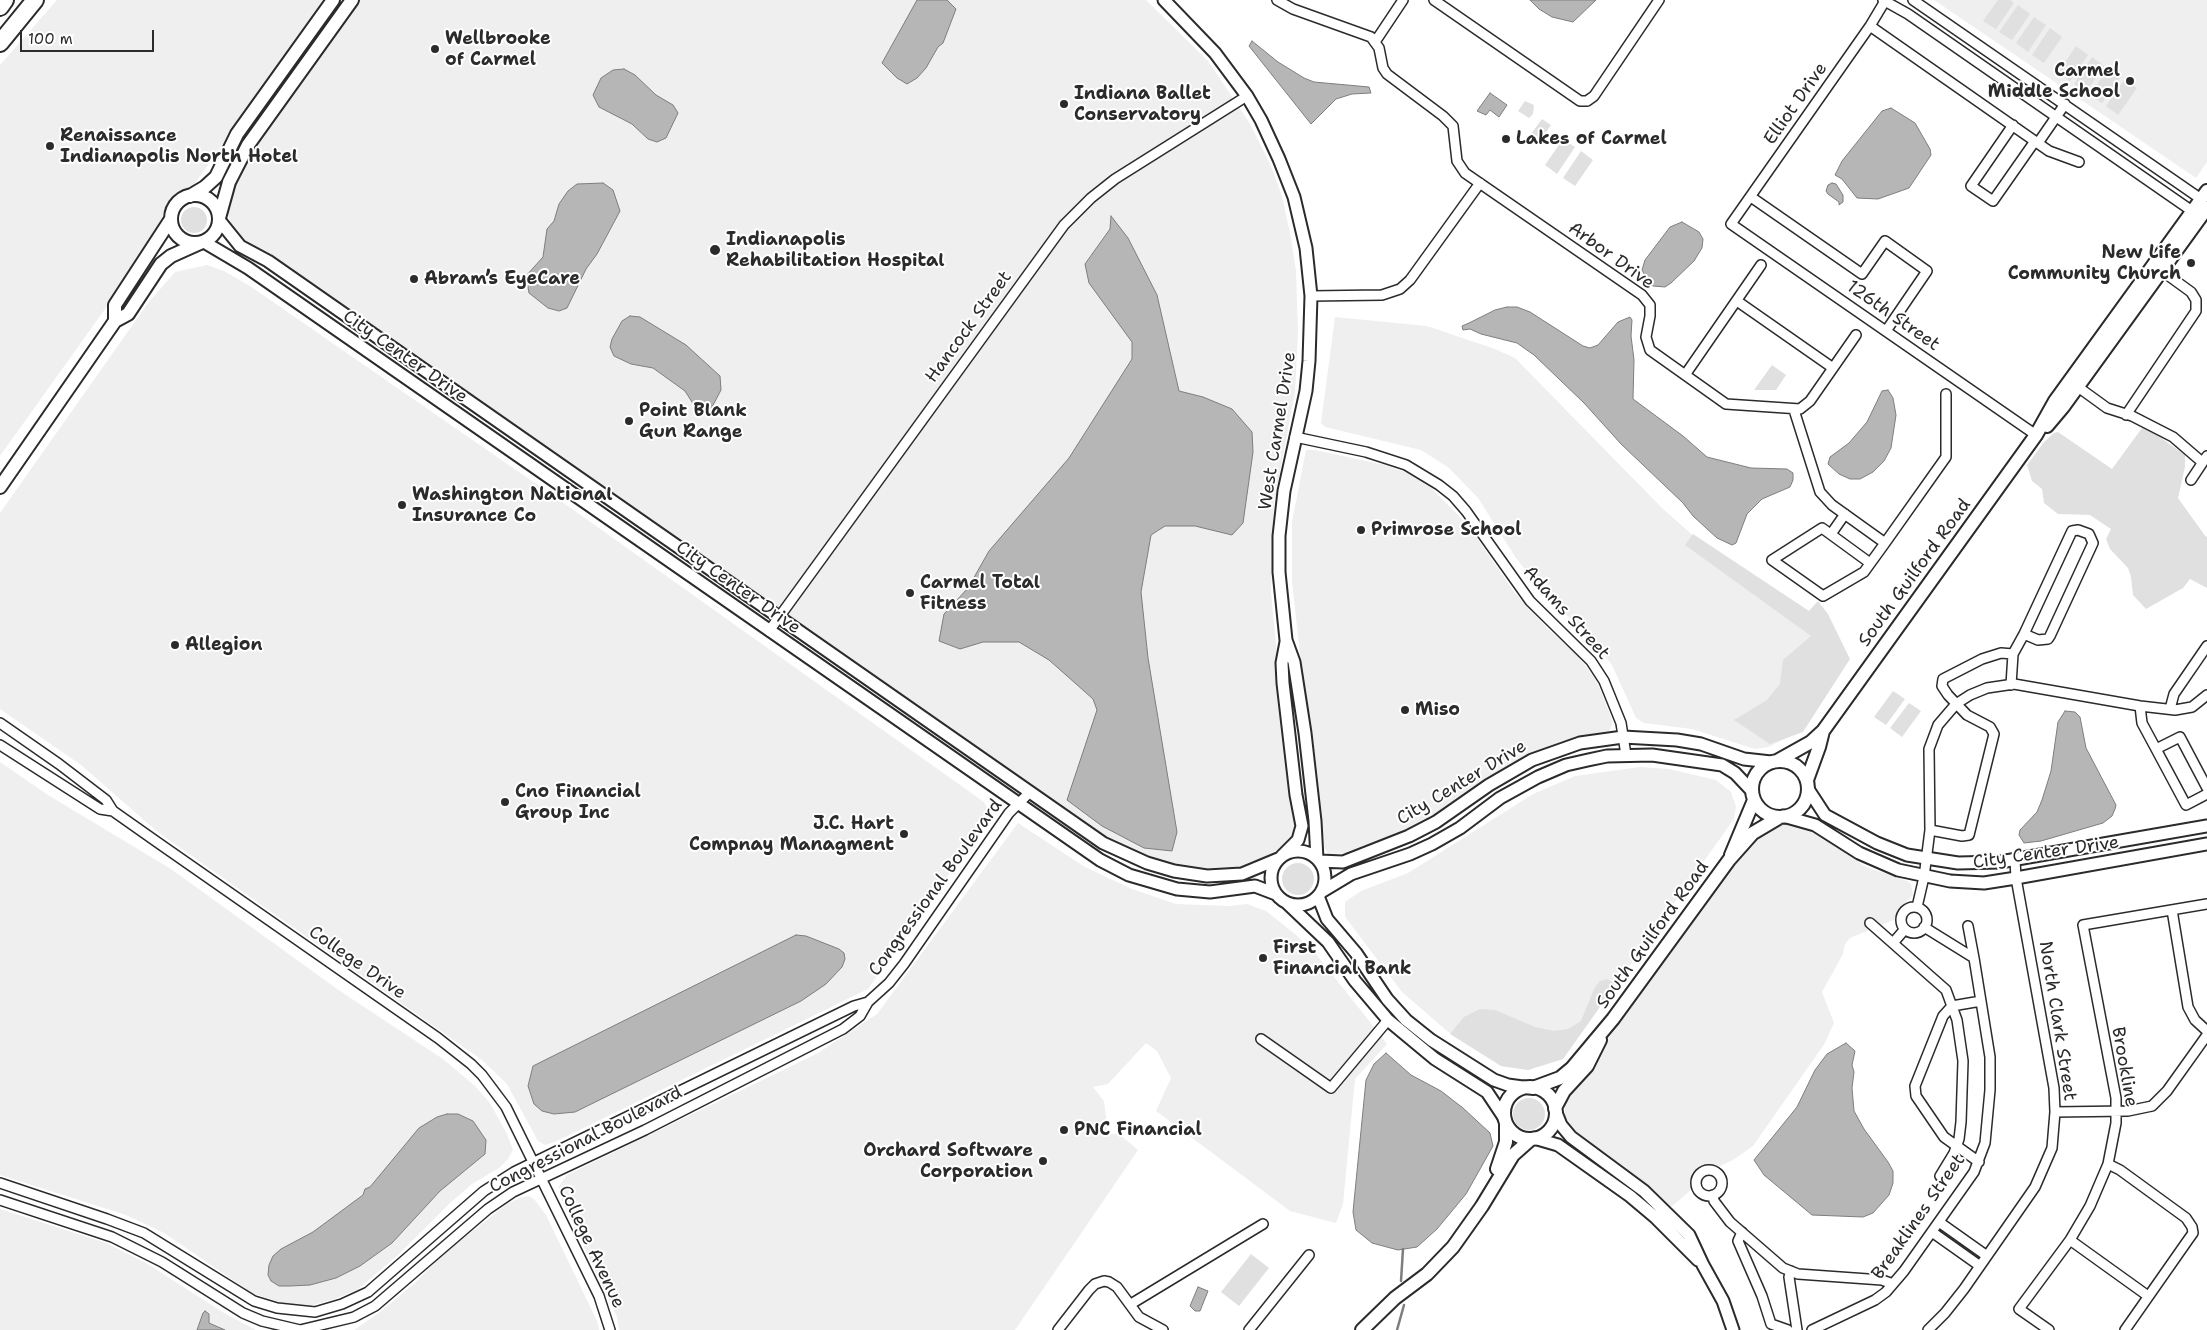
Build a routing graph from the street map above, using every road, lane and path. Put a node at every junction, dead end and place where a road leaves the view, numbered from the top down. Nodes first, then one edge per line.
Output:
1 (5, 0) edge
2 (35, 0) edge
3 (333, 0) edge
4 (352, 0) edge
5 (1164, 0) edge
6 (1277, 0) edge
7 (1403, 0) edge
8 (1434, 0) edge
9 (1659, 0) edge
10 (1913, 0) edge
11 (1884, 1) edge
12 (0, 7) edge
13 (1870, 26) junction
14 (1375, 42) junction
15 (0, 43) edge
16 (1246, 96) junction
17 (2065, 104) junction
18 (2056, 116) junction
19 (2013, 125) junction
20 (2037, 142) junction
21 (2079, 162) dead end
22 (1480, 183) junction
23 (190, 196) junction
24 (1751, 197) junction
25 (2205, 199) edge
26 (2192, 211) junction
27 (170, 219) junction
28 (219, 219) junction
29 (1731, 224) joint
30 (202, 242) junction
31 (1761, 265) dead end
32 (2162, 271) junction
33 (1311, 296) junction
34 (1737, 301) junction
35 (115, 321) junction
36 (1886, 331) junction
37 (1856, 335) dead end
38 (1833, 368) junction
39 (1685, 375) junction
40 (2078, 387) junction
41 (1946, 394) dead end
42 (1794, 410) junction
43 (2126, 415) junction
44 (2036, 435) junction
45 (1295, 437) junction
46 (2205, 459) edge
47 (2191, 480) dead end
48 (0, 487) edge
49 (1845, 514) junction
50 (1831, 534) junction
51 (1885, 543) junction
52 (1870, 564) junction
53 (779, 618) junction
54 (769, 631) junction
55 (2024, 634) junction
56 (1286, 640) junction
57 (2207, 646) edge
58 (2013, 654) junction
59 (2011, 685) junction
60 (2206, 698) edge
61 (1956, 704) junction
62 (2140, 706) junction
63 (2170, 709) junction
64 (0, 723) edge
65 (1823, 731) junction
66 (1623, 737) junction
67 (0, 745) edge
68 (2156, 749) junction
69 (1626, 755) junction
70 (1774, 761) junction
71 (1807, 784) junction
72 (2207, 788) edge
73 (1030, 792) junction
74 (2207, 794) edge
75 (1753, 796) junction
76 (1018, 804) junction
77 (113, 810) junction
78 (1781, 817) junction
79 (2207, 826) edge
80 (1930, 830) junction
81 (2207, 844) edge
82 (1280, 858) junction
83 (1926, 859) junction
84 (1318, 860) junction
85 (1730, 860) junction
86 (2015, 860) junction
87 (1924, 877) junction
88 (2016, 878) junction
89 (1276, 894) junction
90 (1319, 894) junction
91 (1287, 903) junction
92 (2207, 904) edge
93 (1917, 907) junction
94 (2172, 910) junction
95 (1870, 923) dead end
96 (1968, 926) dead end
97 (1924, 927) junction
98 (1905, 930) junction
99 (1893, 943) junction
100 (1974, 958) junction
101 (868, 1002) junction
102 (1981, 1002) junction
103 (1952, 1006) junction
104 (1388, 1020) junction
105 (1604, 1031) junction
106 (2207, 1031) edge
107 (2207, 1035) edge
108 (1261, 1039) dead end
109 (1531, 1088) junction
110 (1555, 1109) junction
111 (2116, 1110) junction
112 (2055, 1112) junction
113 (1505, 1120) junction
114 (1532, 1139) junction
115 (1548, 1142) junction
116 (1957, 1146) junction
117 (534, 1162) junction
118 (1979, 1162) junction
119 (2108, 1164) junction
120 (1502, 1176) junction
121 (1940, 1176) dead end
122 (542, 1179) junction
123 (0, 1183) edge
124 (1492, 1188) junction
125 (1713, 1195) dead end
126 (0, 1200) edge
127 (1939, 1222) junction
128 (1263, 1224) dead end
129 (1742, 1232) junction
130 (1932, 1232) junction
131 (2070, 1240) junction
132 (1309, 1254) dead end
133 (1987, 1256) junction
134 (1703, 1265) junction
135 (1980, 1266) junction
136 (1791, 1271) junction
137 (1893, 1284) junction
138 (2148, 1296) junction
139 (1131, 1304) junction
140 (300, 1312) junction
141 (300, 1330) edge
142 (610, 1330) edge
143 (1058, 1330) edge
144 (1164, 1330) edge
145 (1249, 1330) edge
146 (1362, 1330) edge
147 (1734, 1330) edge
148 (1788, 1330) edge
149 (1798, 1330) edge
150 (1812, 1330) edge
151 (1928, 1330) edge
152 (2049, 1330) edge
153 (2124, 1330) edge

1 - 12 highway
2 - 15 highway
3 - 23 main road
4 - 28 main road
5 - 16 street, West Carmel Drive
6 - 14 street
7 - 14 street
8 - 9 street
10 - 17 street
11 - 13 street, Elliot Drive
11 - 18 street
13 - 19 street
13 - 24 street, Elliot Drive
14 - 22 street, Arbor Drive
16 - 33 street, West Carmel Drive
16 - 53 street, Hancock Street
17 - 18 street
17 - 25 street
18 - 20 street
18 - 26 street
19 - 20 street
19 - 20 street
20 - 21 street
22 - 33 street
22 - 39 street, Arbor Drive
23 - 27 main road
23 - 28 main road
24 - 29 street, Elliot Drive
24 - 36 street
25 - 26 main road, South Guilford Road
25 - 32 main road, South Guilford Road
26 - 44 main road, South Guilford Road
27 - 30 main road
27 - 35 main road
28 - 30 main road
28 - 53 street, City Center Drive
29 - 36 street, 126th Street
30 - 35 main road
30 - 54 street, City Center Drive
31 - 34 street
32 - 40 main road, South Guilford Road
32 - 43 street
33 - 45 street, West Carmel Drive
34 - 38 street
34 - 39 street
35 - 48 main road
36 - 44 street, 126th Street
37 - 38 street
38 - 42 street
39 - 42 street, Arbor Drive
40 - 43 street
40 - 44 main road, South Guilford Road
41 - 51 street
42 - 49 street
43 - 46 street
44 - 65 main road, South Guilford Road
45 - 56 street, West Carmel Drive
45 - 66 street, Adams Street
46 - 47 street
49 - 50 street
49 - 51 street
50 - 52 street
50 - 52 street
51 - 52 street
53 - 54 street, Hancock Street
53 - 73 street, City Center Drive
54 - 76 street, City Center Drive
55 - 55 street
55 - 58 street
56 - 82 street, West Carmel Drive
56 - 84 street, West Carmel Drive
57 - 63 street
58 - 59 street
58 - 61 street
59 - 61 street
59 - 62 street
60 - 63 street
61 - 80 street
61 - 80 street
62 - 63 street
62 - 68 street
64 - 77 street, College Drive
65 - 70 main road, South Guilford Road
65 - 71 main road, South Guilford Road
66 - 69 street, Adams Street
66 - 70 street, City Center Drive
66 - 84 street, City Center Drive
67 - 77 street, College Drive
68 - 72 street
68 - 74 street
69 - 75 street, City Center Drive
69 - 90 street, City Center Drive
70 - 71 main road
70 - 75 main road
71 - 78 main road
71 - 83 street, City Center Drive
73 - 76 street, Congressional Boulevard
73 - 82 street, City Center Drive
75 - 78 main road
75 - 85 main road, South Guilford Road
76 - 89 street, City Center Drive
76 - 101 street, Congressional Boulevard
77 - 117 street, College Drive
78 - 85 main road, South Guilford Road
78 - 87 street, City Center Drive
79 - 86 street, City Center Drive
80 - 83 street
81 - 88 street, City Center Drive
82 - 84 street
82 - 89 street
83 - 86 street, City Center Drive
83 - 87 street
84 - 90 street
85 - 105 main road, South Guilford Road
86 - 88 street, North Clark Street
87 - 88 street, City Center Drive
87 - 93 street
88 - 112 street, North Clark Street
89 - 91 street
90 - 91 street
90 - 109 street
91 - 104 street
92 - 94 street
93 - 97 street
93 - 98 street
94 - 106 street
94 - 111 street, Brookline
95 - 99 street
96 - 100 street, Breaklines Street
97 - 98 street
97 - 100 street
98 - 99 street
99 - 103 street
100 - 102 street, Breaklines Street
101 - 117 street, Congressional Boulevard
101 - 122 street, Congressional Boulevard
102 - 103 street
102 - 118 street, Breaklines Street
103 - 116 street
103 - 116 street
104 - 108 street
104 - 113 street
105 - 109 main road, South Guilford Road
105 - 110 main road, South Guilford Road
107 - 111 street
109 - 110 main road
109 - 113 main road
110 - 114 main road
110 - 134 street
111 - 112 street
111 - 119 street, Brookline
112 - 133 street, North Clark Street
113 - 114 main road
113 - 124 main road
114 - 115 street
114 - 120 main road
115 - 120 main road
115 - 134 street
116 - 118 street
116 - 121 street
117 - 122 street, College Drive
117 - 140 street, Congressional Boulevard
118 - 127 street, Breaklines Street
119 - 131 street, Brookline
119 - 138 street
120 - 124 main road
122 - 141 street, Congressional Boulevard
122 - 142 street, College Avenue
123 - 140 street, Congressional Boulevard
124 - 146 main road
125 - 129 street
126 - 141 street, Congressional Boulevard
127 - 130 street, Breaklines Street
127 - 133 street
128 - 139 street
129 - 136 street
129 - 148 street
130 - 135 street
130 - 137 street, Breaklines Street
131 - 138 street
131 - 152 street, Brookline
132 - 145 street
133 - 135 street, North Clark Street
134 - 147 street
135 - 151 street, North Clark Street
136 - 137 street
136 - 149 street
137 - 150 street, Breaklines Street
138 - 153 street
139 - 143 street
139 - 144 street
140 - 141 street

